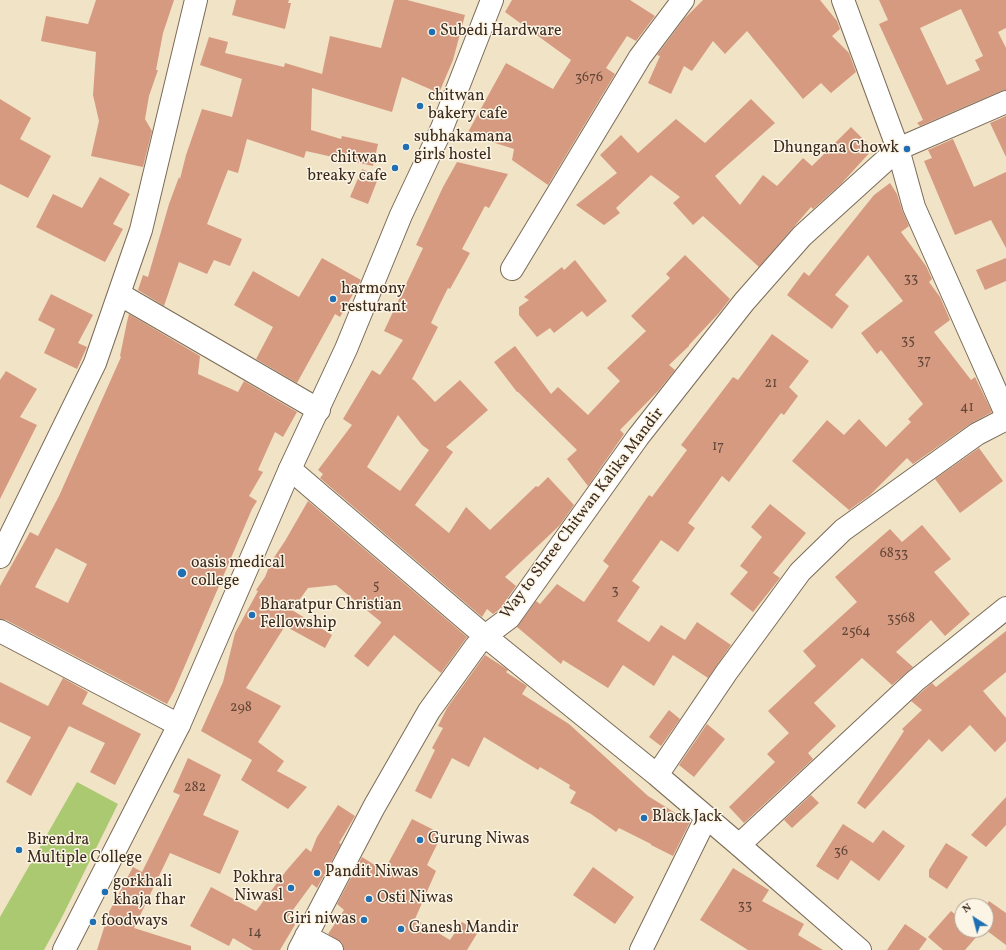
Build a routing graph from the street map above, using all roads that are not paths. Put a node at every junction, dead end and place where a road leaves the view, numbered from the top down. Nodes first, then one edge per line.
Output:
1 (196, 0) edge
2 (492, 0) edge
3 (683, 0) edge
4 (843, 0) edge
5 (1006, 102) edge
6 (898, 149) junction
7 (512, 268) dead end
8 (119, 294) junction
9 (319, 410) junction
10 (1006, 414) edge
11 (1006, 419) edge
12 (290, 469) junction
13 (0, 557) edge
14 (1006, 608) edge
15 (0, 631) edge
16 (485, 636) junction
17 (179, 725) junction
18 (657, 775) junction
19 (706, 818) junction
20 (739, 845) junction
21 (302, 943) edge
22 (847, 946) edge
23 (64, 950) edge
24 (332, 950) edge
25 (642, 950) edge

1 - 8 street
2 - 9 street
3 - 7 street
4 - 6 street
5 - 6 street, Way to Shree Chitwan Kalika Mandir
6 - 10 street
6 - 16 street, Way to Shree Chitwan Kalika Mandir
8 - 9 street
8 - 13 street
9 - 12 street
11 - 18 street
12 - 16 street
12 - 17 street
14 - 20 street
15 - 17 street
16 - 18 street
16 - 21 street, Way to Shree Chitwan Kalika Mandir
17 - 23 street
18 - 19 street
19 - 20 street
19 - 25 street
20 - 22 street
21 - 24 street, Way to Shree Chitwan Kalika Mandir

